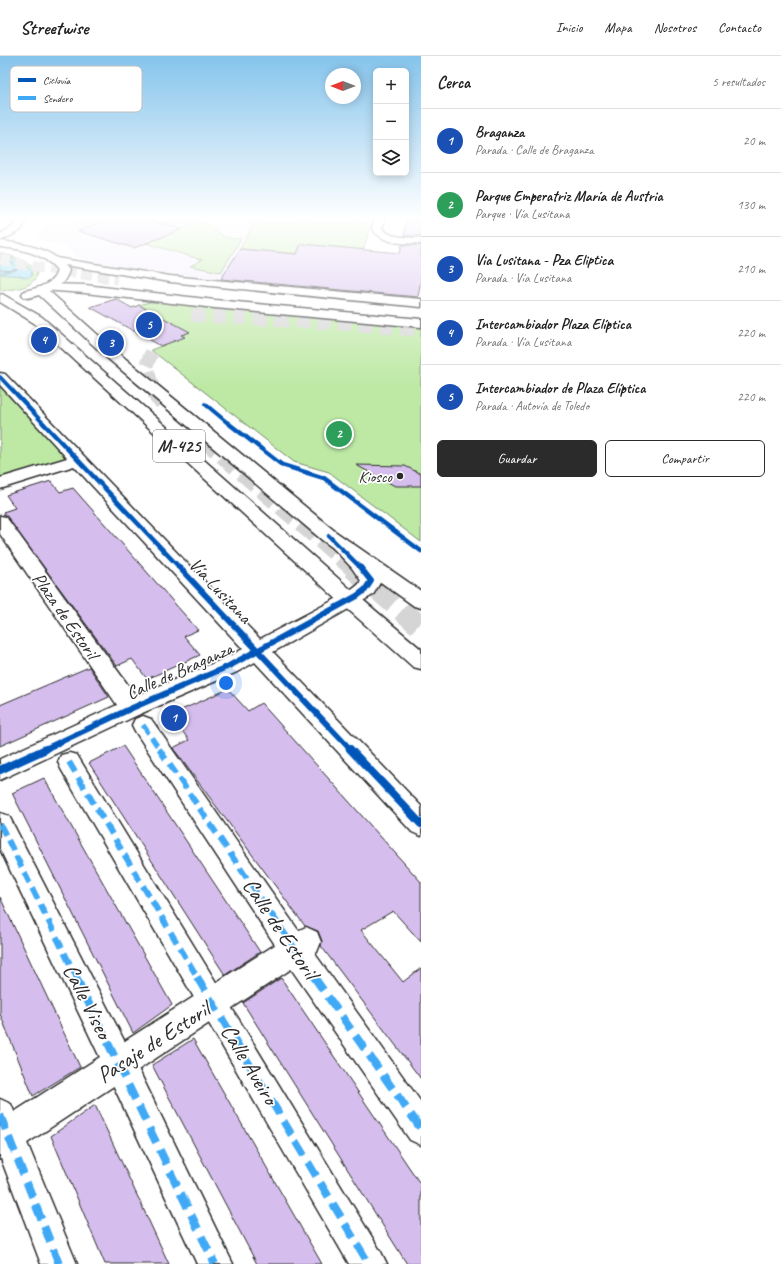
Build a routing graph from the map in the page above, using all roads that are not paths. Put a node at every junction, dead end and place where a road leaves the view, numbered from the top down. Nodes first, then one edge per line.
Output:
1 (63, 273) edge
2 (134, 273) tunnel mouth
3 (44, 289) junction
4 (1, 298) edge
5 (421, 303) edge
6 (421, 309) edge
7 (421, 316) edge
8 (421, 323) edge
9 (0, 377) edge
10 (77, 460) junction
11 (0, 484) edge
12 (0, 521) edge
13 (329, 536) junction
14 (350, 600) junction
15 (421, 601) edge
16 (257, 650) junction
17 (421, 661) edge
18 (138, 717) junction
19 (69, 762) dead end
20 (0, 770) edge
21 (0, 824) edge
22 (421, 824) edge
23 (301, 946) junction
24 (214, 1002) junction
25 (119, 1063) junction
26 (421, 1129) edge
27 (3, 1130) edge
28 (59, 1264) edge
29 (215, 1264) edge
30 (369, 1264) edge

1 - 3 main road
2 - 5 main road
3 - 4 main road
3 - 8 main road
3 - 13 main road
4 - 14 main road, M-425
6 - 7 main road
9 - 10 main road, Vía Lusitana
10 - 11 main road
10 - 16 main road, Vía Lusitana
12 - 18 main road, Plaza de Estoril
13 - 14 main road, Calle de Braganza
13 - 15 main road
14 - 16 main road, Calle de Braganza
14 - 17 main road, M-425
16 - 18 main road, Calle de Braganza
16 - 22 main road, Vía Lusitana
18 - 20 main road, Calle de Braganza
18 - 23 street, Calle de Estoril
19 - 24 street, Calle Aveiro
21 - 25 street, Calle Viseo
23 - 24 main road, Pasaje de Estoril
23 - 26 street, Calle de Estoril
24 - 25 main road, Pasaje de Estoril
24 - 30 street, Calle Aveiro
25 - 27 main road, Pasaje de Estoril
25 - 29 street, Calle Viseo
27 - 28 street

